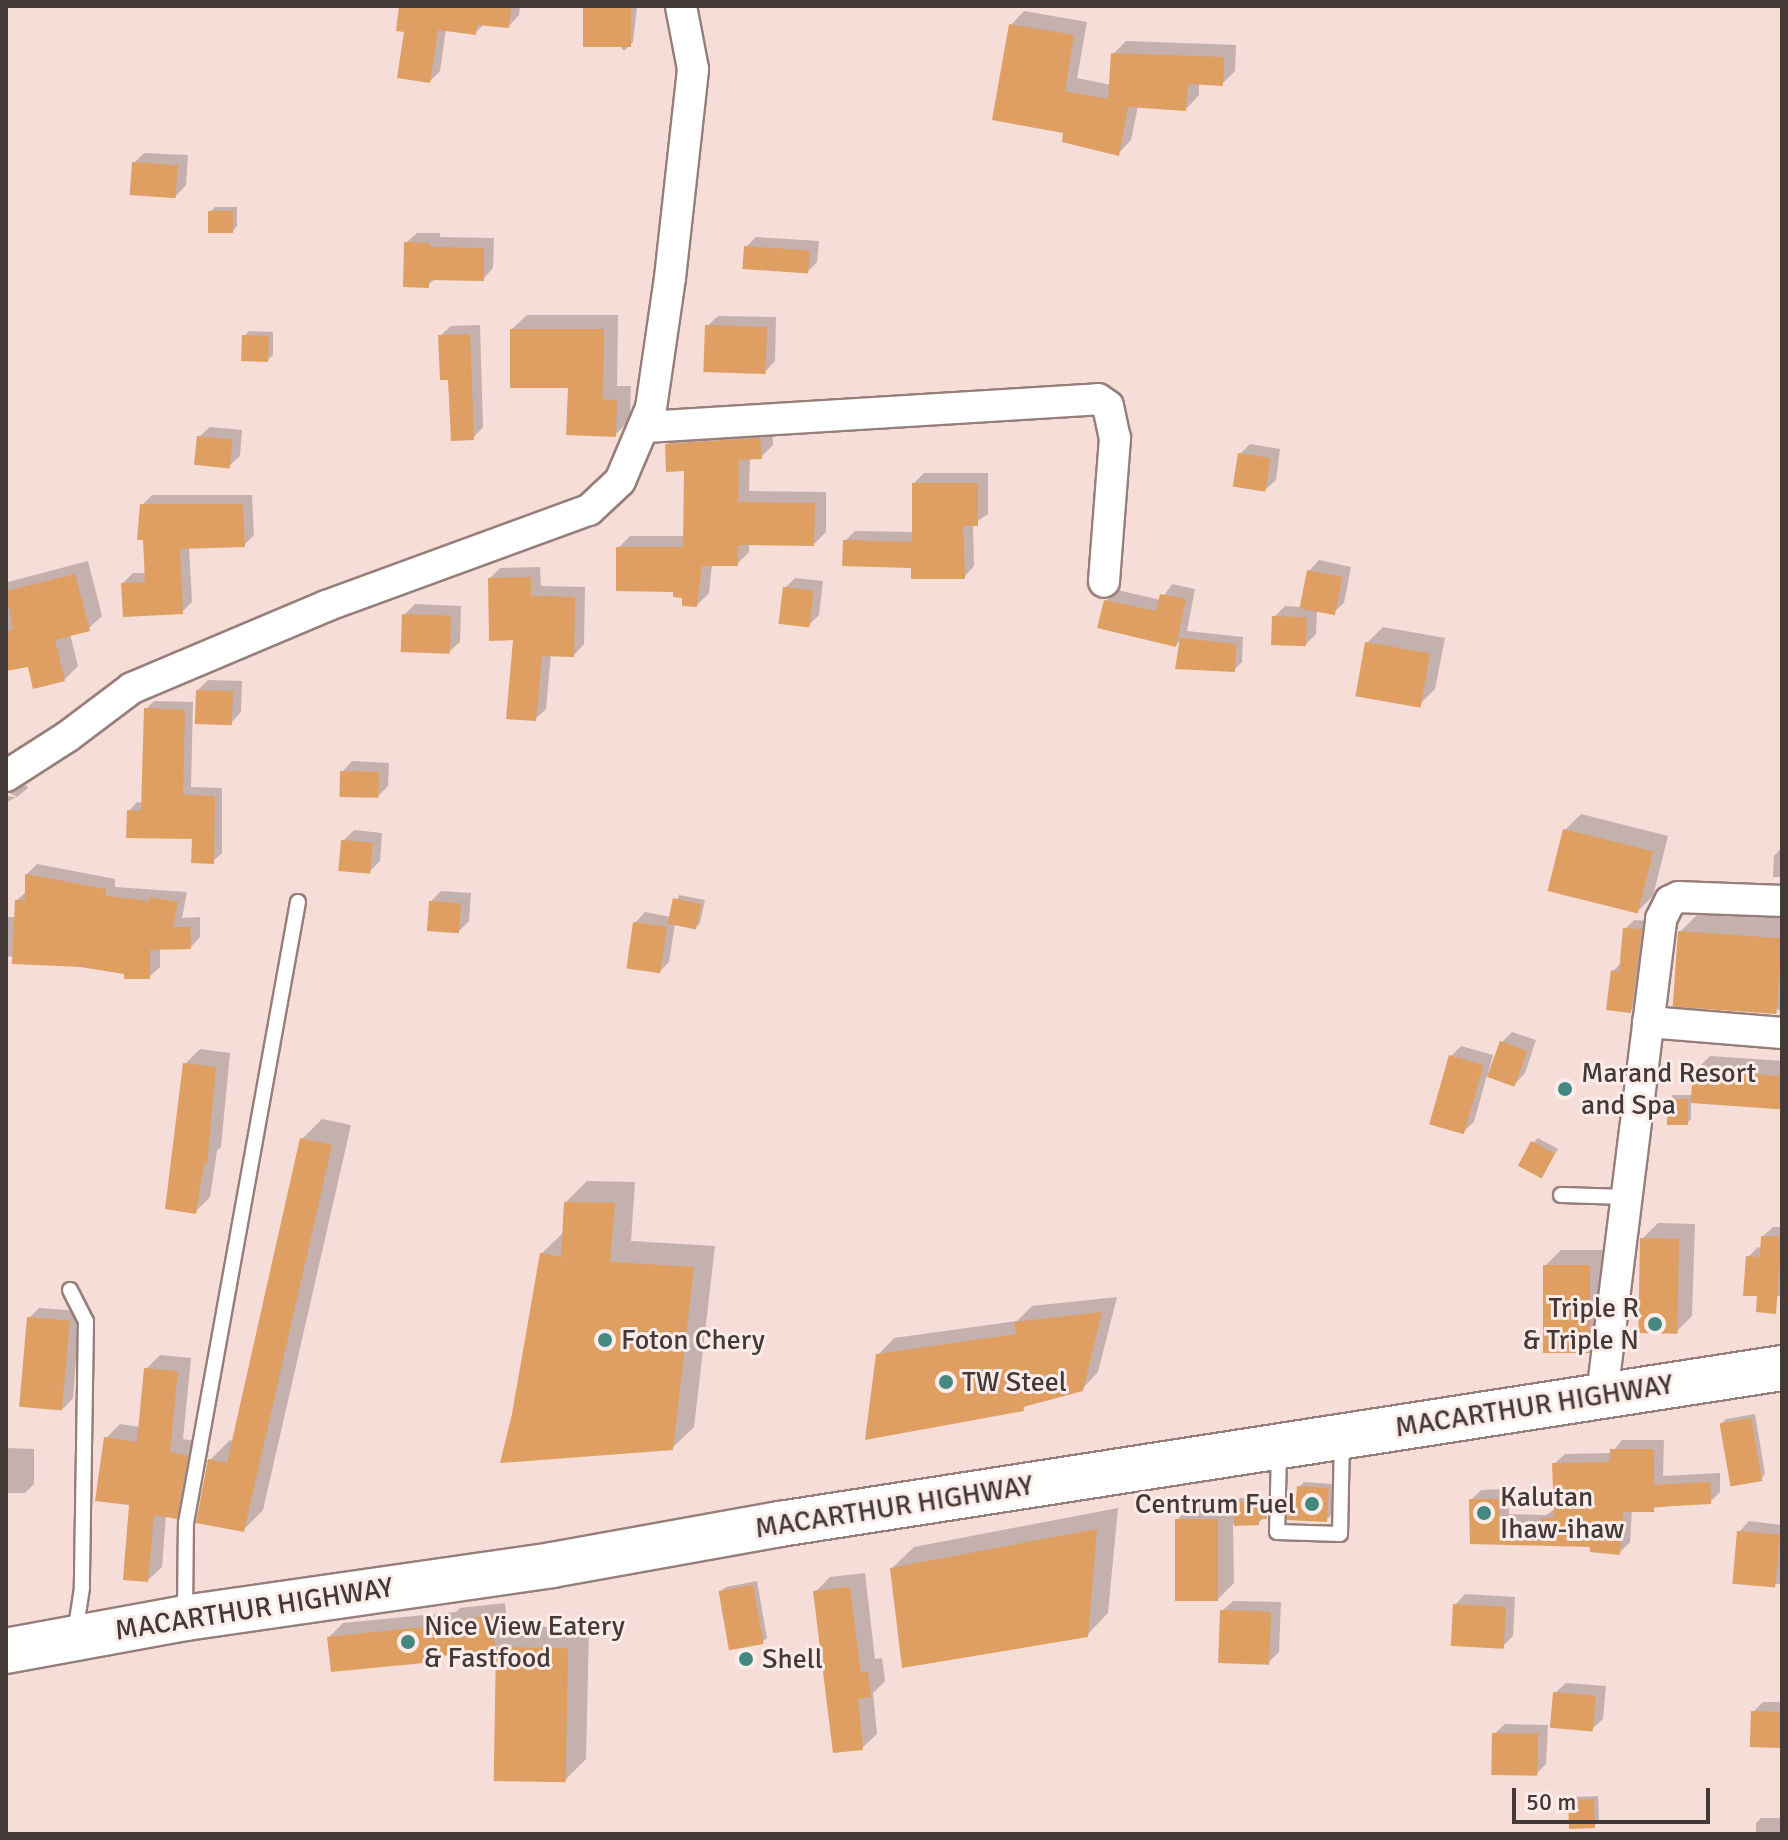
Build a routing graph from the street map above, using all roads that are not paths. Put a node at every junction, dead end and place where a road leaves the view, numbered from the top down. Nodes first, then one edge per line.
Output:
1 (681, 6) edge
2 (646, 427) junction
3 (1104, 582) dead end
4 (6, 776) edge
5 (1782, 901) edge
6 (298, 902) dead end
7 (1648, 1022) junction
8 (1782, 1033) edge
9 (1561, 1195) dead end
10 (1626, 1197) junction
11 (70, 1290) dead end
12 (1782, 1368) edge
13 (1602, 1395) junction
14 (1342, 1437) junction
15 (1279, 1447) junction
16 (185, 1618) junction
17 (75, 1638) junction
18 (6, 1651) edge

1 - 2 street
2 - 3 street
2 - 4 street
5 - 7 street
6 - 16 lane
7 - 8 street
7 - 10 street
9 - 10 lane
10 - 13 street
11 - 17 lane
12 - 13 highway, MACARTHUR HIGHWAY
13 - 14 highway, MACARTHUR HIGHWAY
14 - 15 highway, MACARTHUR HIGHWAY
14 - 15 lane
15 - 16 highway, MACARTHUR HIGHWAY
16 - 17 highway, MACARTHUR HIGHWAY
17 - 18 highway, MACARTHUR HIGHWAY

